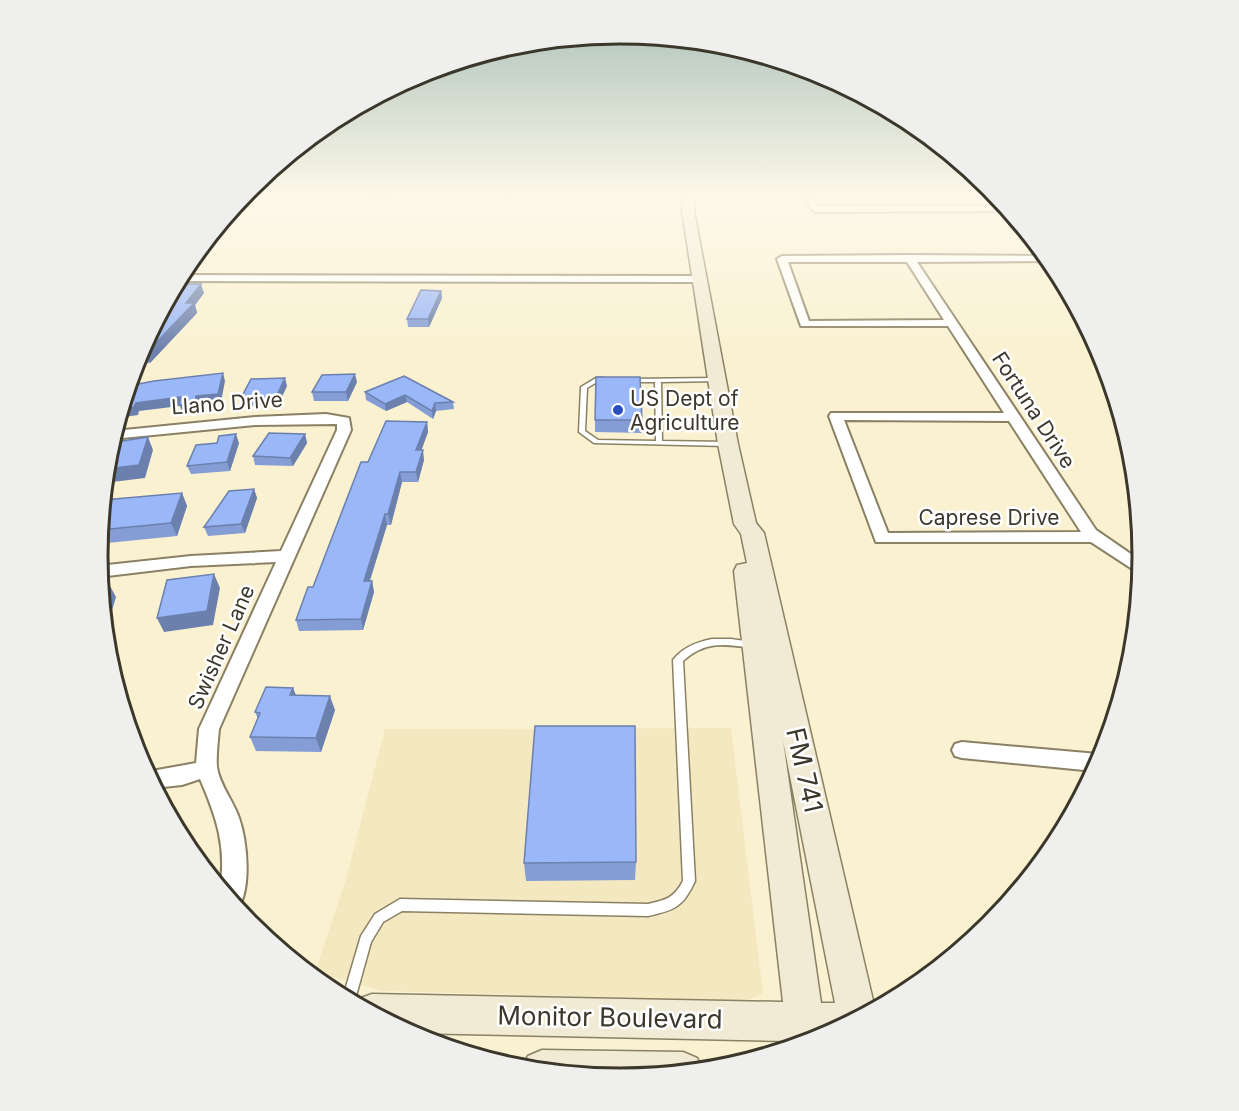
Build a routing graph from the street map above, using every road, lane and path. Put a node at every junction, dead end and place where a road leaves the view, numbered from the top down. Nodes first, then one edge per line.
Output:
1 (694, 250) edge
2 (909, 258) junction
3 (1036, 259) edge
4 (189, 278) edge
5 (699, 279) junction
6 (952, 323) junction
7 (658, 380) junction
8 (717, 380) junction
9 (1013, 417) junction
10 (344, 421) joint
11 (122, 434) edge
12 (659, 442) junction
13 (728, 444) junction
14 (745, 524) junction
15 (1095, 537) junction
16 (287, 556) junction
17 (1132, 562) edge
18 (108, 570) edge
19 (756, 645) junction
20 (962, 750) dead end
21 (1088, 762) edge
22 (206, 768) junction
23 (159, 779) edge
24 (232, 889) edge
25 (351, 991) edge
26 (855, 1010) edge
27 (391, 1014) edge
28 (806, 1032) edge

1 - 5 main road, FM 741 / FM 741
2 - 3 street
2 - 6 street, Fortuna Drive
2 - 6 street
4 - 5 street
5 - 8 main road, FM 741 / FM 741
6 - 9 street, Fortuna Drive
7 - 8 lane
7 - 12 lane
7 - 12 lane
8 - 13 main road, FM 741 / FM 741
9 - 15 street, Fortuna Drive
9 - 15 street, Caprese Drive
10 - 11 street, Llano Drive
10 - 16 street, Swisher Lane
12 - 13 lane
13 - 14 main road, FM 741 / FM 741
14 - 19 main road, FM 741 / FM 741
14 - 26 main road, FM 741 / FM 741
15 - 17 street, Fortuna Drive
16 - 18 street
16 - 22 street, Swisher Lane
19 - 25 lane
19 - 28 main road, FM 741 / FM 741
20 - 21 street
22 - 23 street
22 - 24 street, Swisher Lane
27 - 28 main road, Monitor Boulevard

